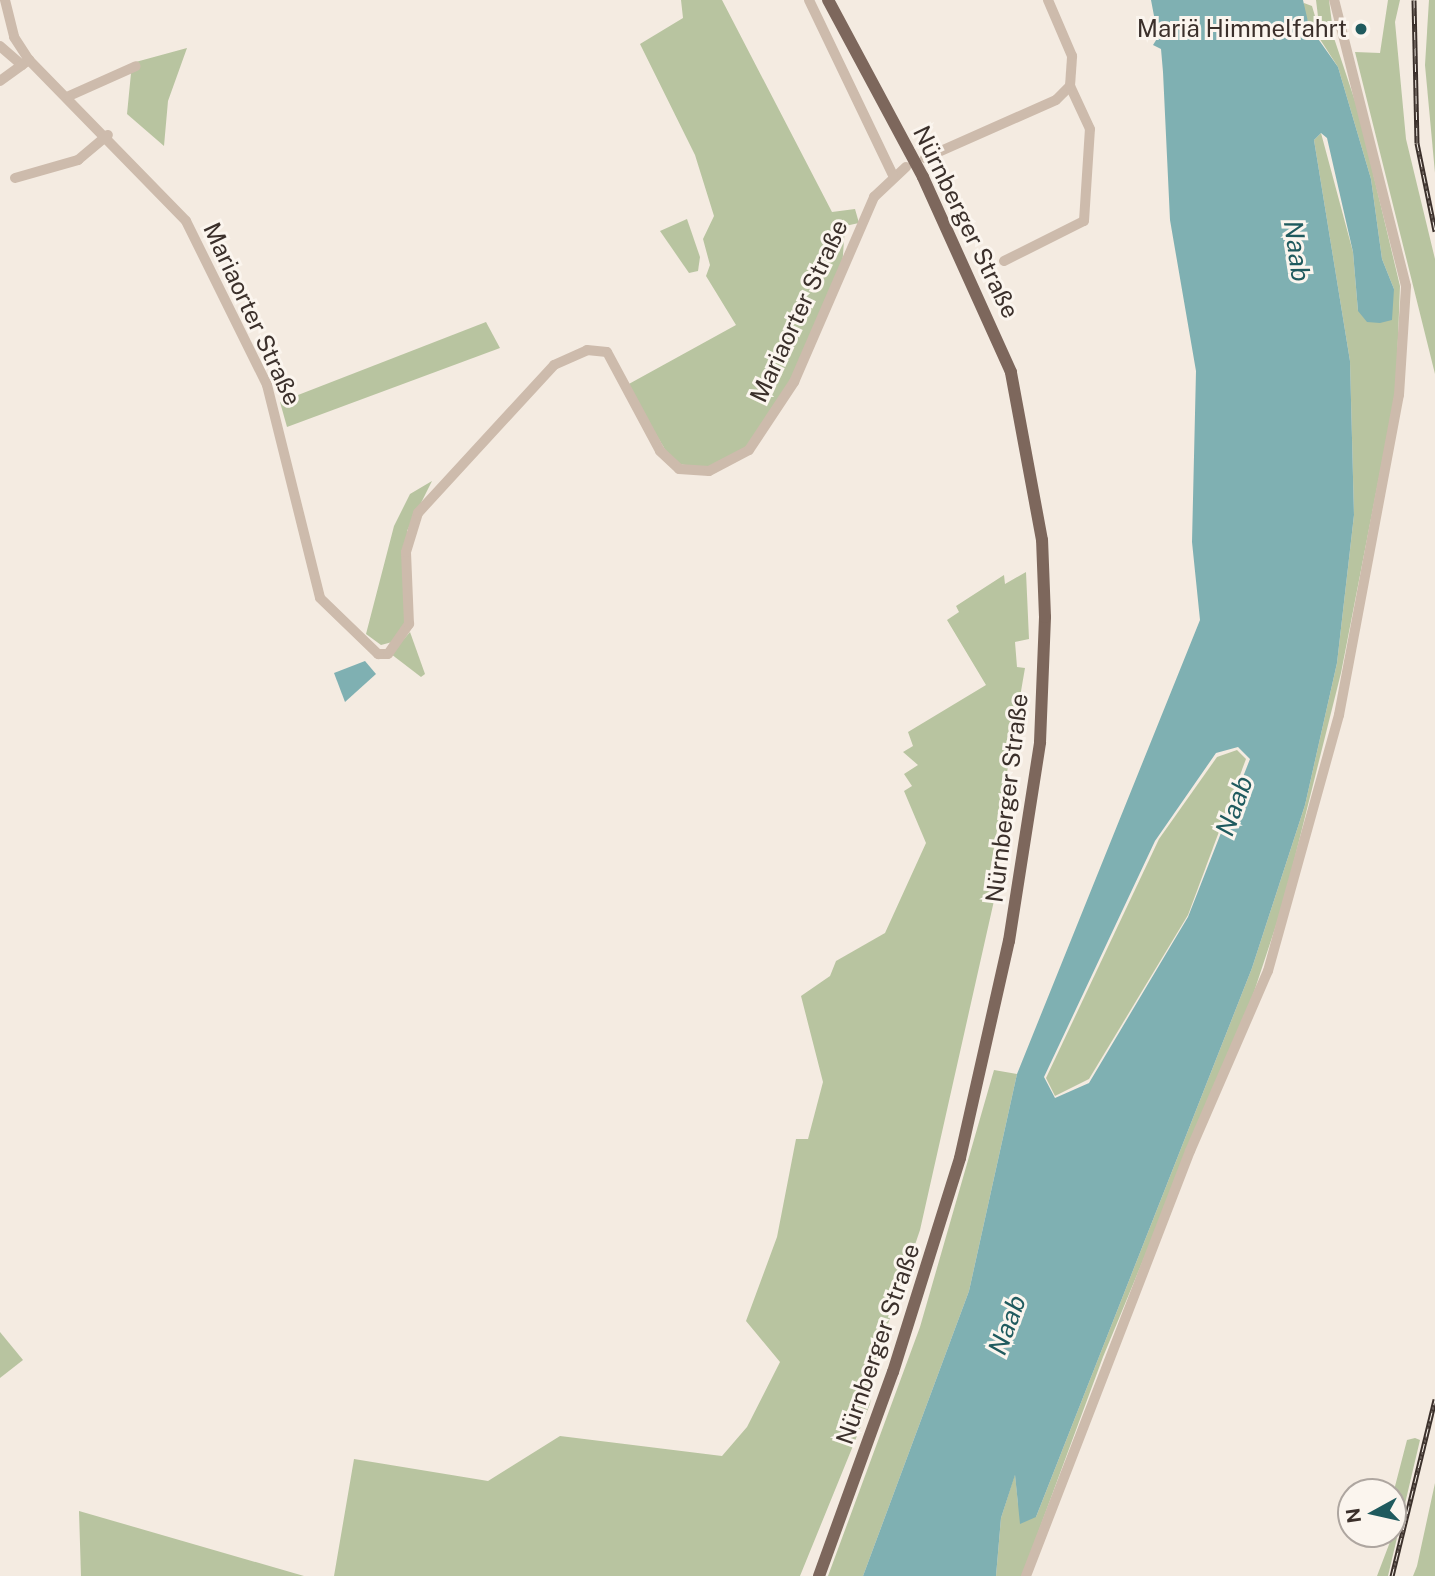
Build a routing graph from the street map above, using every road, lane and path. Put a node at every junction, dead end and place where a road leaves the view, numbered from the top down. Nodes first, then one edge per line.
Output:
1 (5, 0) edge
2 (809, 0) edge
3 (828, 0) edge
4 (1048, 0) edge
5 (1334, 0) edge
6 (4, 18) edge
7 (0, 46) edge
8 (26, 62) junction
9 (136, 65) dead end
10 (0, 81) edge
11 (1070, 86) junction
12 (69, 96) junction
13 (108, 135) junction
14 (925, 158) dead end
15 (906, 167) dead end
16 (894, 175) junction
17 (15, 178) dead end
18 (1004, 261) dead end
19 (819, 1576) edge
20 (1026, 1576) edge

1 - 6 street
2 - 16 street
3 - 19 main road, Nürnberger Straße
4 - 11 street
5 - 20 street
6 - 8 street
7 - 8 street
8 - 10 street
8 - 12 street
9 - 12 street
11 - 14 street
11 - 18 street
12 - 13 street
13 - 16 street, Mariaorter Straße
13 - 17 street
15 - 16 street

